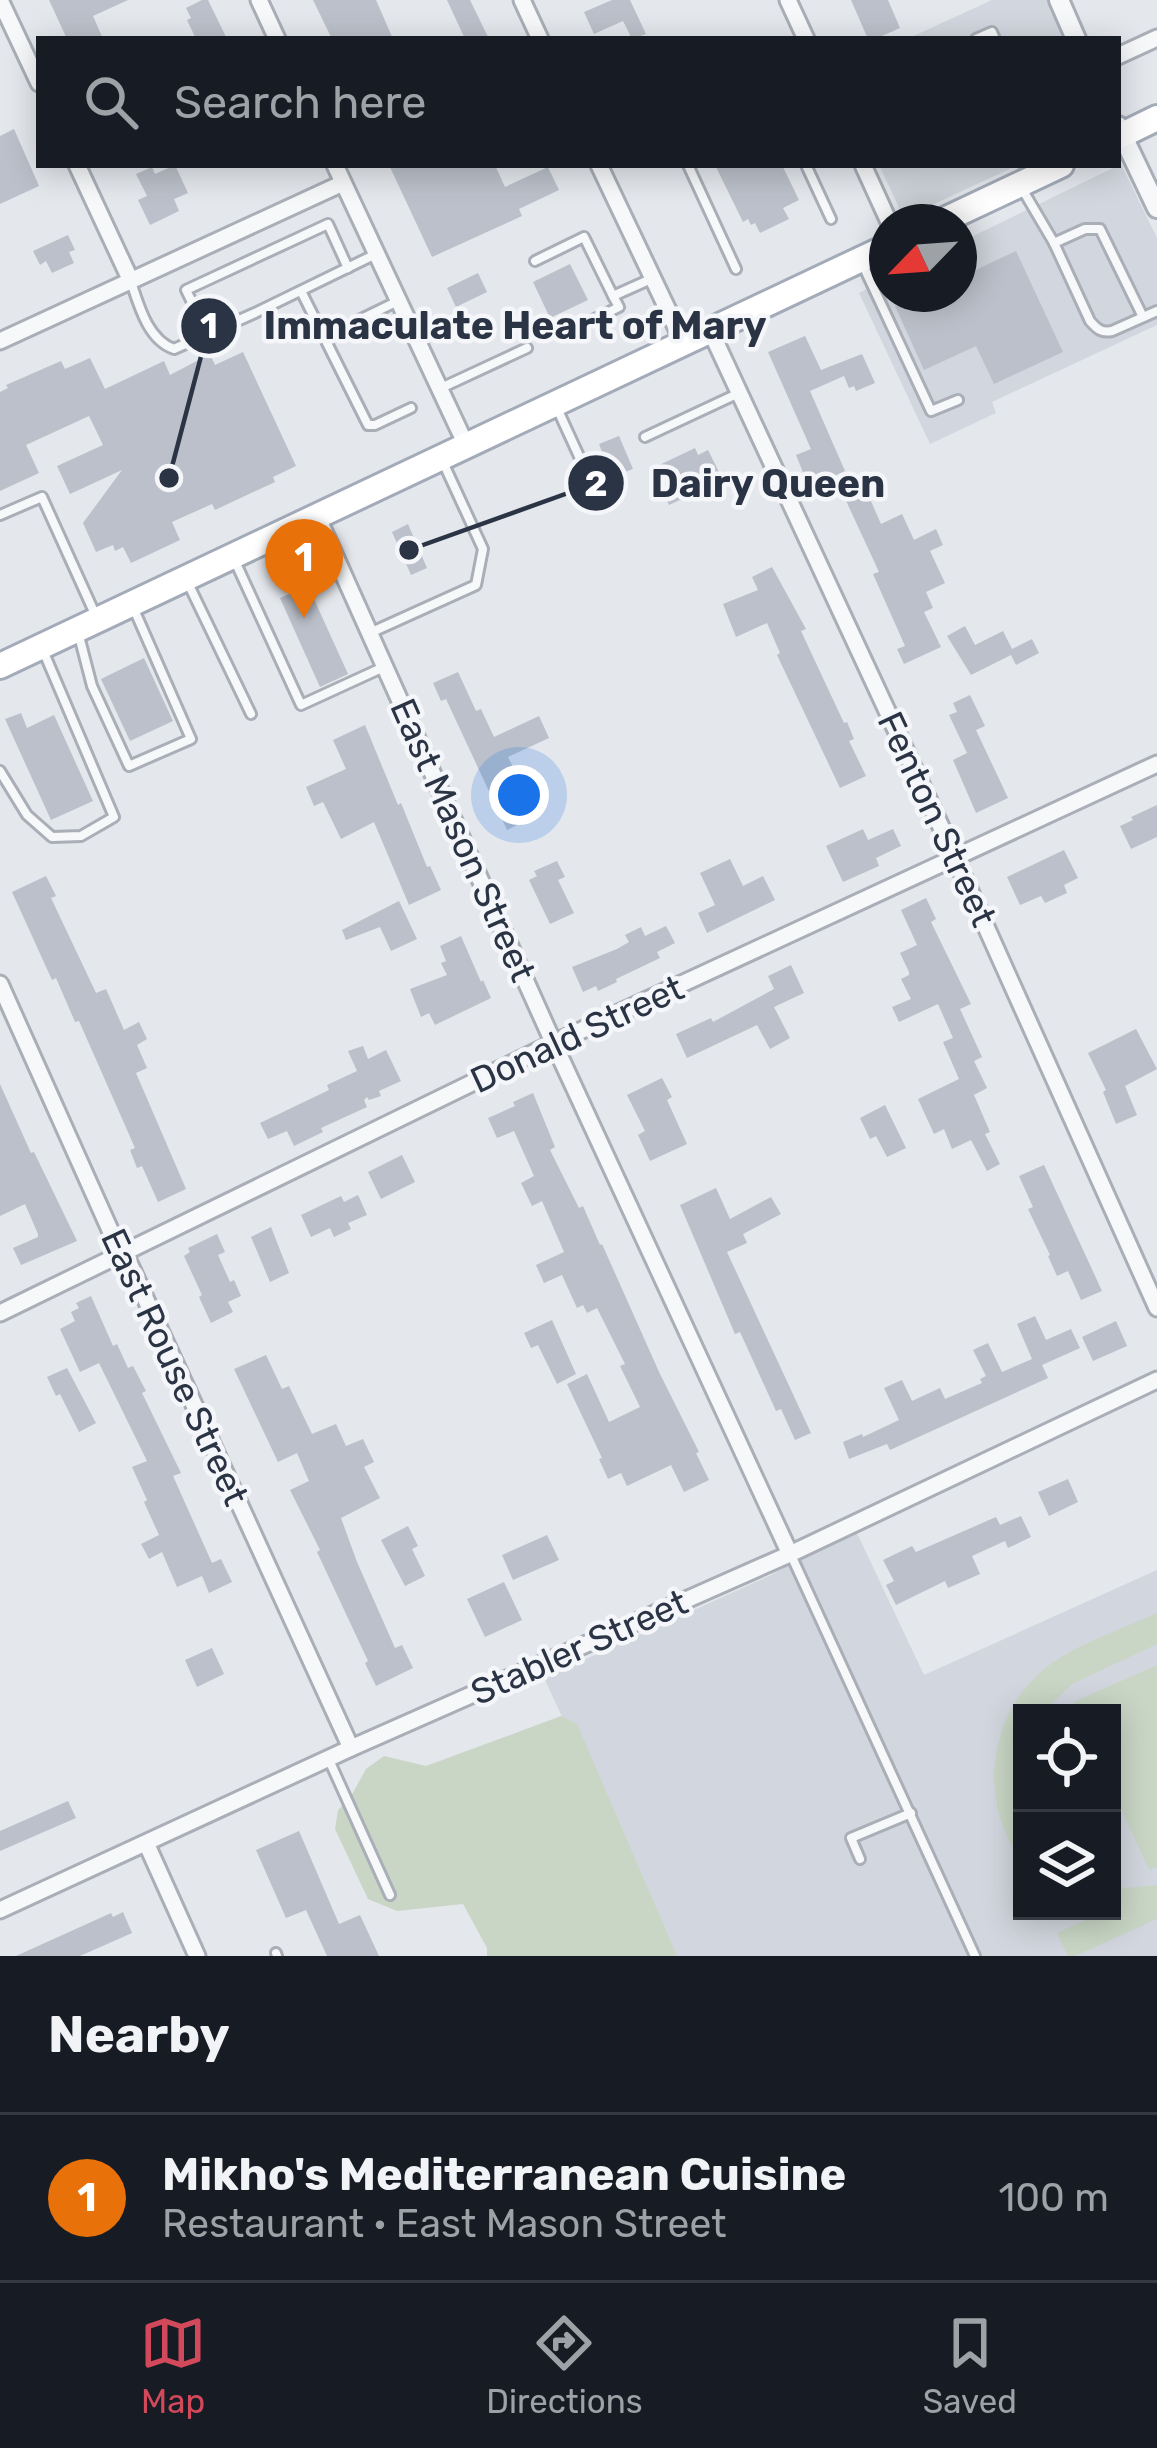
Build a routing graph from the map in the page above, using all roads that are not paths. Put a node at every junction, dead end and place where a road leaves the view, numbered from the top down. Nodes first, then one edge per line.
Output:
1 (1, 0) edge
2 (260, 0) edge
3 (522, 0) edge
4 (788, 0) edge
5 (1059, 0) edge
6 (276, 36) edge
7 (539, 36) edge
8 (805, 36) edge
9 (1075, 36) edge
10 (1157, 38) edge
11 (1121, 55) edge
12 (36, 76) edge
13 (1157, 118) edge
14 (1121, 133) edge
15 (1121, 135) edge
16 (78, 168) edge
17 (336, 168) edge
18 (600, 168) edge
19 (689, 168) edge
20 (807, 168) edge
21 (864, 168) edge
22 (1053, 168) edge
23 (343, 183) junction
24 (1020, 184) junction
25 (881, 204) edge
26 (977, 204) edge
27 (1157, 208) edge
28 (832, 219) dead end
29 (1054, 243) junction
30 (376, 254) junction
31 (869, 256) edge
32 (861, 260) junction
33 (535, 261) dead end
34 (348, 268) junction
35 (736, 268) dead end
36 (652, 278) junction
37 (131, 281) junction
38 (301, 291) junction
39 (613, 296) junction
40 (398, 301) junction
41 (1157, 310) edge
42 (1143, 317) junction
43 (711, 332) junction
44 (208, 335) junction
45 (562, 335) dead end
46 (326, 336) junction
47 (0, 341) edge
48 (684, 344) junction
49 (527, 348) dead end
50 (440, 389) junction
51 (740, 393) junction
52 (958, 400) dead end
53 (556, 405) junction
54 (411, 408) dead end
55 (645, 437) dead end
56 (467, 447) junction
57 (442, 459) junction
58 (590, 478) dead end
59 (0, 515) edge
60 (318, 518) junction
61 (233, 557) junction
62 (186, 579) junction
63 (132, 604) junction
64 (88, 625) junction
65 (370, 632) junction
66 (41, 647) junction
67 (0, 666) edge
68 (386, 666) junction
69 (250, 714) dead end
70 (1157, 764) edge
71 (0, 772) edge
72 (955, 857) junction
73 (0, 984) edge
74 (554, 1043) junction
75 (125, 1254) junction
76 (1157, 1308) edge
77 (0, 1313) edge
78 (1157, 1380) edge
79 (790, 1554) junction
80 (351, 1748) junction
81 (329, 1760) junction
82 (911, 1813) junction
83 (146, 1845) junction
84 (860, 1859) dead end
85 (390, 1894) dead end
86 (0, 1910) edge
87 (197, 1956) edge
88 (975, 1956) edge

1 - 12 street
2 - 6 street
3 - 7 street
4 - 8 street
5 - 9 street
10 - 11 street
13 - 14 main road
15 - 27 street
16 - 37 street
17 - 23 street
18 - 36 street
19 - 35 lane
20 - 28 lane
21 - 25 street
22 - 24 main road
23 - 30 street
23 - 37 street
24 - 26 main road
24 - 29 lane
29 - 42 lane
29 - 42 lane
30 - 34 lane
30 - 40 street
31 - 32 main road
32 - 43 main road
32 - 52 lane
33 - 39 lane
34 - 38 lane
34 - 44 lane
36 - 39 lane
36 - 48 street
37 - 44 lane
37 - 47 street
38 - 44 lane
38 - 46 lane
39 - 45 lane
40 - 46 lane
40 - 50 street
41 - 42 lane
43 - 48 main road
43 - 51 street, Fenton Street
46 - 54 lane
48 - 53 main road
49 - 50 lane
50 - 56 street
51 - 55 lane
51 - 72 street, Fenton Street
53 - 56 main road
53 - 58 lane
56 - 57 main road
57 - 60 main road
57 - 65 lane
59 - 64 lane
60 - 61 main road
60 - 65 street, East Mason Street
61 - 62 main road
61 - 68 lane
62 - 63 main road
62 - 69 lane
63 - 64 main road
63 - 64 lane
64 - 66 main road
65 - 68 street, East Mason Street
66 - 67 main road
66 - 71 lane
68 - 74 street, East Mason Street
70 - 72 street, Donald Street
72 - 74 street, Donald Street
72 - 76 street, Fenton Street
73 - 75 street, East Rouse Street
74 - 75 street, Donald Street
74 - 79 street, East Mason Street
75 - 77 street, Donald Street
75 - 80 street, East Rouse Street
78 - 79 street, Stabler Street
79 - 80 street, Stabler Street
79 - 82 lane
80 - 81 street, Stabler Street
81 - 83 street, Stabler Street
81 - 85 lane
82 - 84 lane
82 - 88 lane
83 - 86 street, Stabler Street
83 - 87 street

